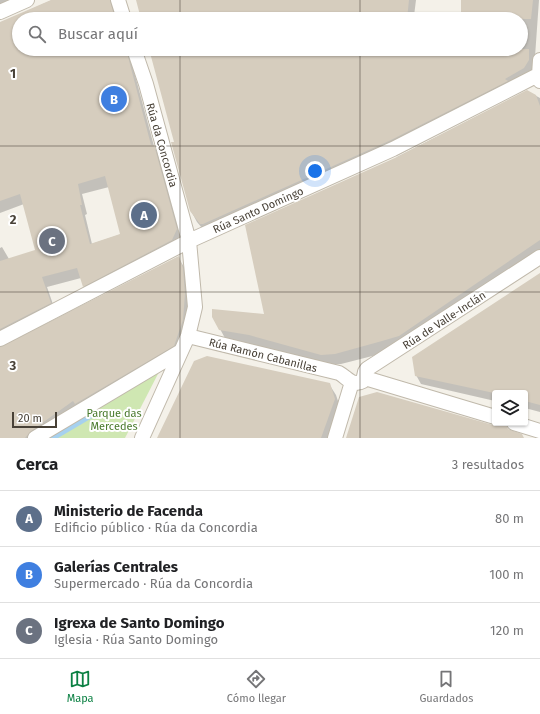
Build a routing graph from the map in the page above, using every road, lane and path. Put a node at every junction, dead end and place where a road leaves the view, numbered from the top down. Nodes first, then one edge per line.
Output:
1 (27, 0) edge
2 (118, 0) edge
3 (0, 12) edge
4 (122, 12) edge
5 (136, 56) edge
6 (540, 60) edge
7 (540, 77) edge
8 (189, 241) junction
9 (540, 257) edge
10 (188, 336) junction
11 (0, 339) edge
12 (181, 351) junction
13 (359, 380) junction
14 (492, 416) edge
15 (523, 426) edge
16 (540, 432) edge
17 (35, 438) edge
18 (142, 438) edge
19 (335, 438) edge
20 (538, 438) edge

1 - 3 street
2 - 4 street
5 - 8 street, Rúa da Concordia
6 - 7 street
7 - 8 street, Rúa Santo Domingo
8 - 10 street, Rúa da Concordia
8 - 11 street, Rúa Santo Domingo
9 - 13 street, Rúa de Valle-Inclán
10 - 12 street, Rúa da Concordia
10 - 13 street, Rúa Ramón Cabanillas
12 - 17 street
12 - 18 street, Rúa da Concordia
13 - 14 street
13 - 19 street, Rúa de Valle-Inclán
15 - 16 street
16 - 20 street

